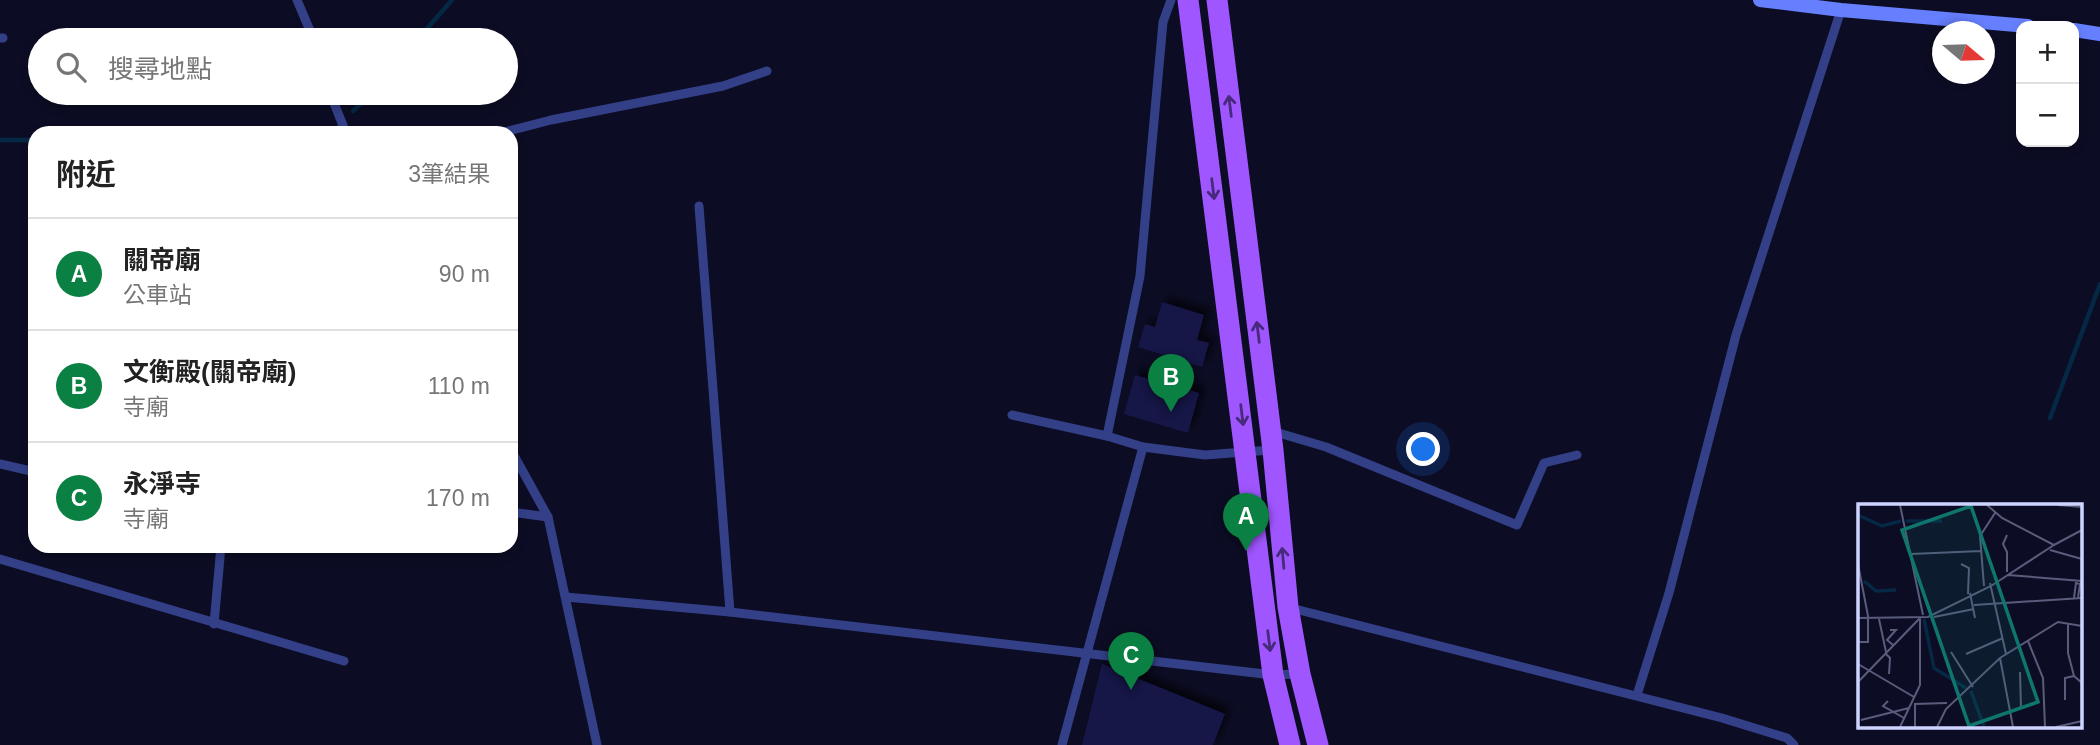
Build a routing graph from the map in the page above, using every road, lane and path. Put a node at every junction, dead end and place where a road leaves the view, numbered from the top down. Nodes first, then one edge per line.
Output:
1 (297, 0) edge
2 (1171, 0) edge
3 (1188, 0) edge
4 (1217, 0) edge
5 (1760, 0) edge
6 (1841, 10) junction
7 (2016, 25) edge
8 (309, 28) edge
9 (2079, 31) edge
10 (2100, 34) edge
11 (767, 71) dead end
12 (335, 105) edge
13 (343, 126) edge
14 (518, 129) edge
15 (699, 206) dead end
16 (1012, 415) dead end
17 (1107, 436) junction
18 (1272, 440) junction
19 (1143, 447) junction
20 (1247, 452) junction
21 (1577, 455) dead end
22 (518, 463) edge
23 (0, 464) edge
24 (28, 470) edge
25 (518, 513) edge
26 (548, 517) junction
27 (220, 553) edge
28 (0, 559) edge
29 (566, 597) junction
30 (1288, 607) junction
31 (730, 612) junction
32 (214, 624) junction
33 (1087, 653) junction
34 (344, 661) dead end
35 (1300, 674) junction
36 (1273, 675) junction
37 (1637, 695) junction
38 (597, 745) edge
39 (1062, 745) edge
40 (1290, 745) edge
41 (1318, 745) edge
42 (1794, 745) edge

1 - 8 lane
2 - 17 lane
3 -> 20 main road
18 -> 4 main road
5 - 6 street
6 - 7 street
6 - 37 lane
9 - 10 street
11 - 14 lane
12 - 13 lane
15 - 31 lane
16 - 17 lane
17 - 19 lane
18 - 20 lane
18 - 21 lane
30 -> 18 main road
19 - 20 lane
19 - 33 lane
20 -> 36 main road
22 - 26 lane
23 - 24 lane
25 - 26 lane
26 - 29 lane
27 - 32 lane
28 - 32 lane
29 - 31 lane
29 - 38 lane
30 - 35 main road
30 - 37 lane
31 - 33 lane
32 - 34 lane
33 - 36 lane
33 - 39 lane
35 - 36 lane
35 - 41 main road
36 - 40 main road
37 - 42 lane

